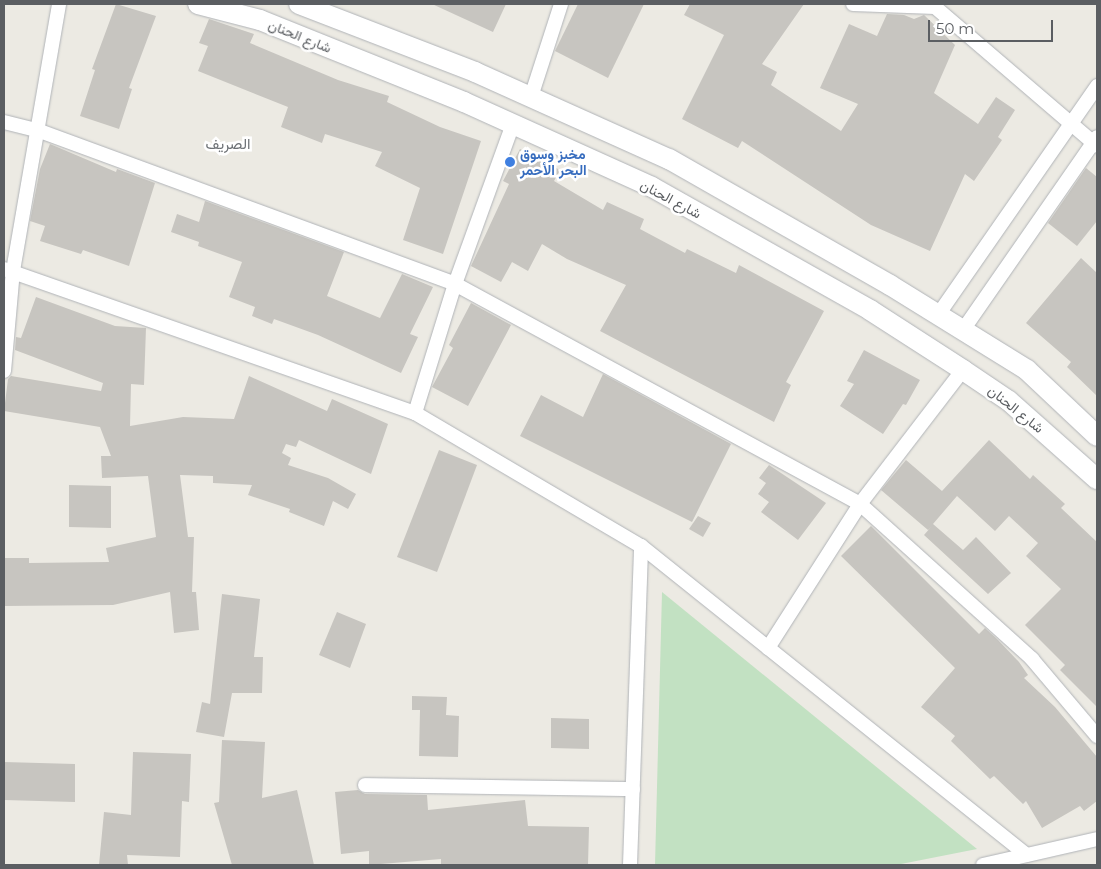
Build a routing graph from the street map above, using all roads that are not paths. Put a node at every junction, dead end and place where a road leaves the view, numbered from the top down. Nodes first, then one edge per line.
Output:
1 (58, 4) edge
2 (198, 4) edge
3 (300, 4) edge
4 (561, 4) edge
5 (853, 4) edge
6 (936, 6) edge
7 (1097, 86) edge
8 (531, 97) junction
9 (4, 122) edge
10 (513, 124) junction
11 (1071, 124) junction
12 (37, 130) junction
13 (1096, 142) edge
14 (9, 270) edge
15 (455, 284) junction
16 (938, 315) junction
17 (963, 330) junction
18 (963, 370) junction
19 (4, 371) edge
20 (415, 413) junction
21 (1097, 436) edge
22 (1097, 479) edge
23 (860, 504) junction
24 (641, 546) junction
25 (768, 648) junction
26 (1097, 736) edge
27 (365, 785) dead end
28 (633, 789) junction
29 (1097, 839) edge
30 (1027, 855) junction
31 (630, 865) edge
32 (982, 865) edge

1 - 12 street
2 - 10 main road, شارع الحنان
3 - 8 main road
4 - 8 street
5 - 6 street
6 - 11 street
7 - 11 street
8 - 16 main road
9 - 12 street
10 - 15 street
10 - 18 main road, شارع الحنان
11 - 13 street
11 - 16 street
12 - 14 street
12 - 15 street
13 - 17 street
14 - 19 street
14 - 20 street
15 - 20 street
15 - 23 street
16 - 17 main road
17 - 21 main road
18 - 22 main road, شارع الحنان
18 - 23 street
20 - 24 street
23 - 25 street
23 - 26 street
24 - 25 street
24 - 28 street
25 - 30 street
27 - 28 street
28 - 31 street
29 - 30 street
30 - 32 street

